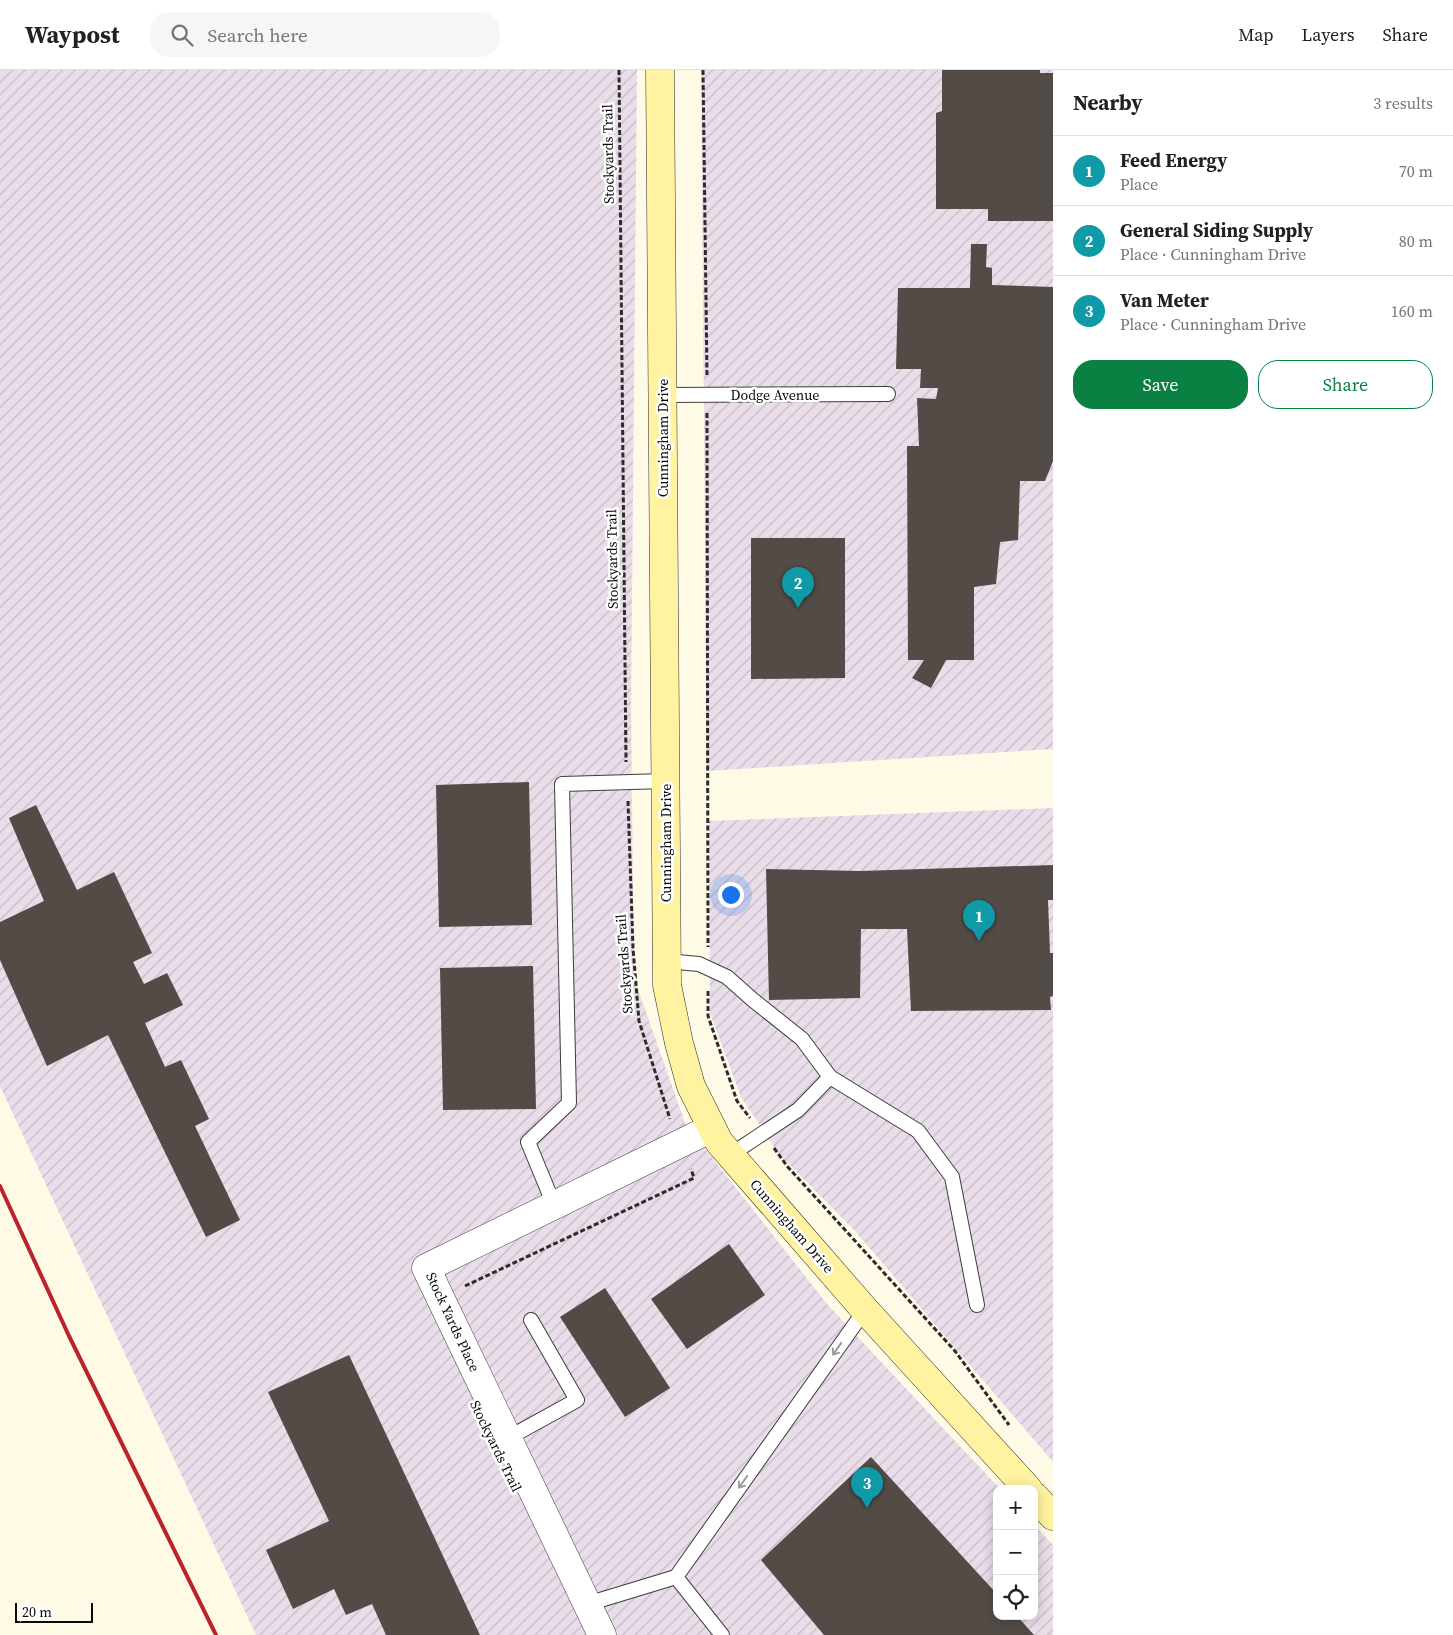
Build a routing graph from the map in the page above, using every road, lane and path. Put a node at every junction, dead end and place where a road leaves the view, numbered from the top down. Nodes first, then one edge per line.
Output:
1 (619, 70) edge
2 (660, 70) edge
3 (703, 70) edge
4 (888, 394) dead end
5 (707, 395) junction
6 (662, 396) junction
7 (666, 781) junction
8 (627, 782) junction
9 (666, 961) junction
10 (708, 968) junction
11 (830, 1077) junction
12 (712, 1128) junction
13 (762, 1134) junction
14 (680, 1143) junction
15 (730, 1155) junction
16 (554, 1205) junction
17 (440, 1297) junction
18 (977, 1306) dead end
19 (865, 1310) junction
20 (531, 1320) dead end
21 (1009, 1426) dead end
22 (508, 1438) junction
23 (1024, 1485) edge
24 (1038, 1500) edge
25 (1053, 1516) edge
26 (676, 1576) junction
27 (587, 1604) junction
28 (602, 1635) edge
29 (722, 1635) edge

1 - 8 path, Stockyards Trail
2 - 6 street, Cunningham Drive
3 - 5 path
4 - 5 lane, Dodge Avenue
5 - 6 lane, Dodge Avenue
5 - 10 path
6 - 7 street, Cunningham Drive
7 - 8 lane
7 - 9 street, Cunningham Drive
8 - 14 path, Stockyards Trail
8 - 16 lane
9 - 10 lane
9 - 12 street, Cunningham Drive
10 - 11 lane
10 - 13 path
11 - 13 lane
11 - 18 lane
12 - 14 street, Stock Yards Place
12 - 15 street, Cunningham Drive
13 - 15 lane
13 - 21 path
14 - 16 street, Stock Yards Place
14 - 17 path, Stockyards Trail
15 - 19 street, Cunningham Drive
16 - 17 street, Stock Yards Place
17 - 22 street, Stock Yards Place
19 - 23 street, Cunningham Drive
19 -> 26 lane
20 - 22 lane
22 - 27 street, Stock Yards Place
24 - 25 street
26 - 27 lane
26 - 29 lane
27 - 28 street, Stock Yards Place

